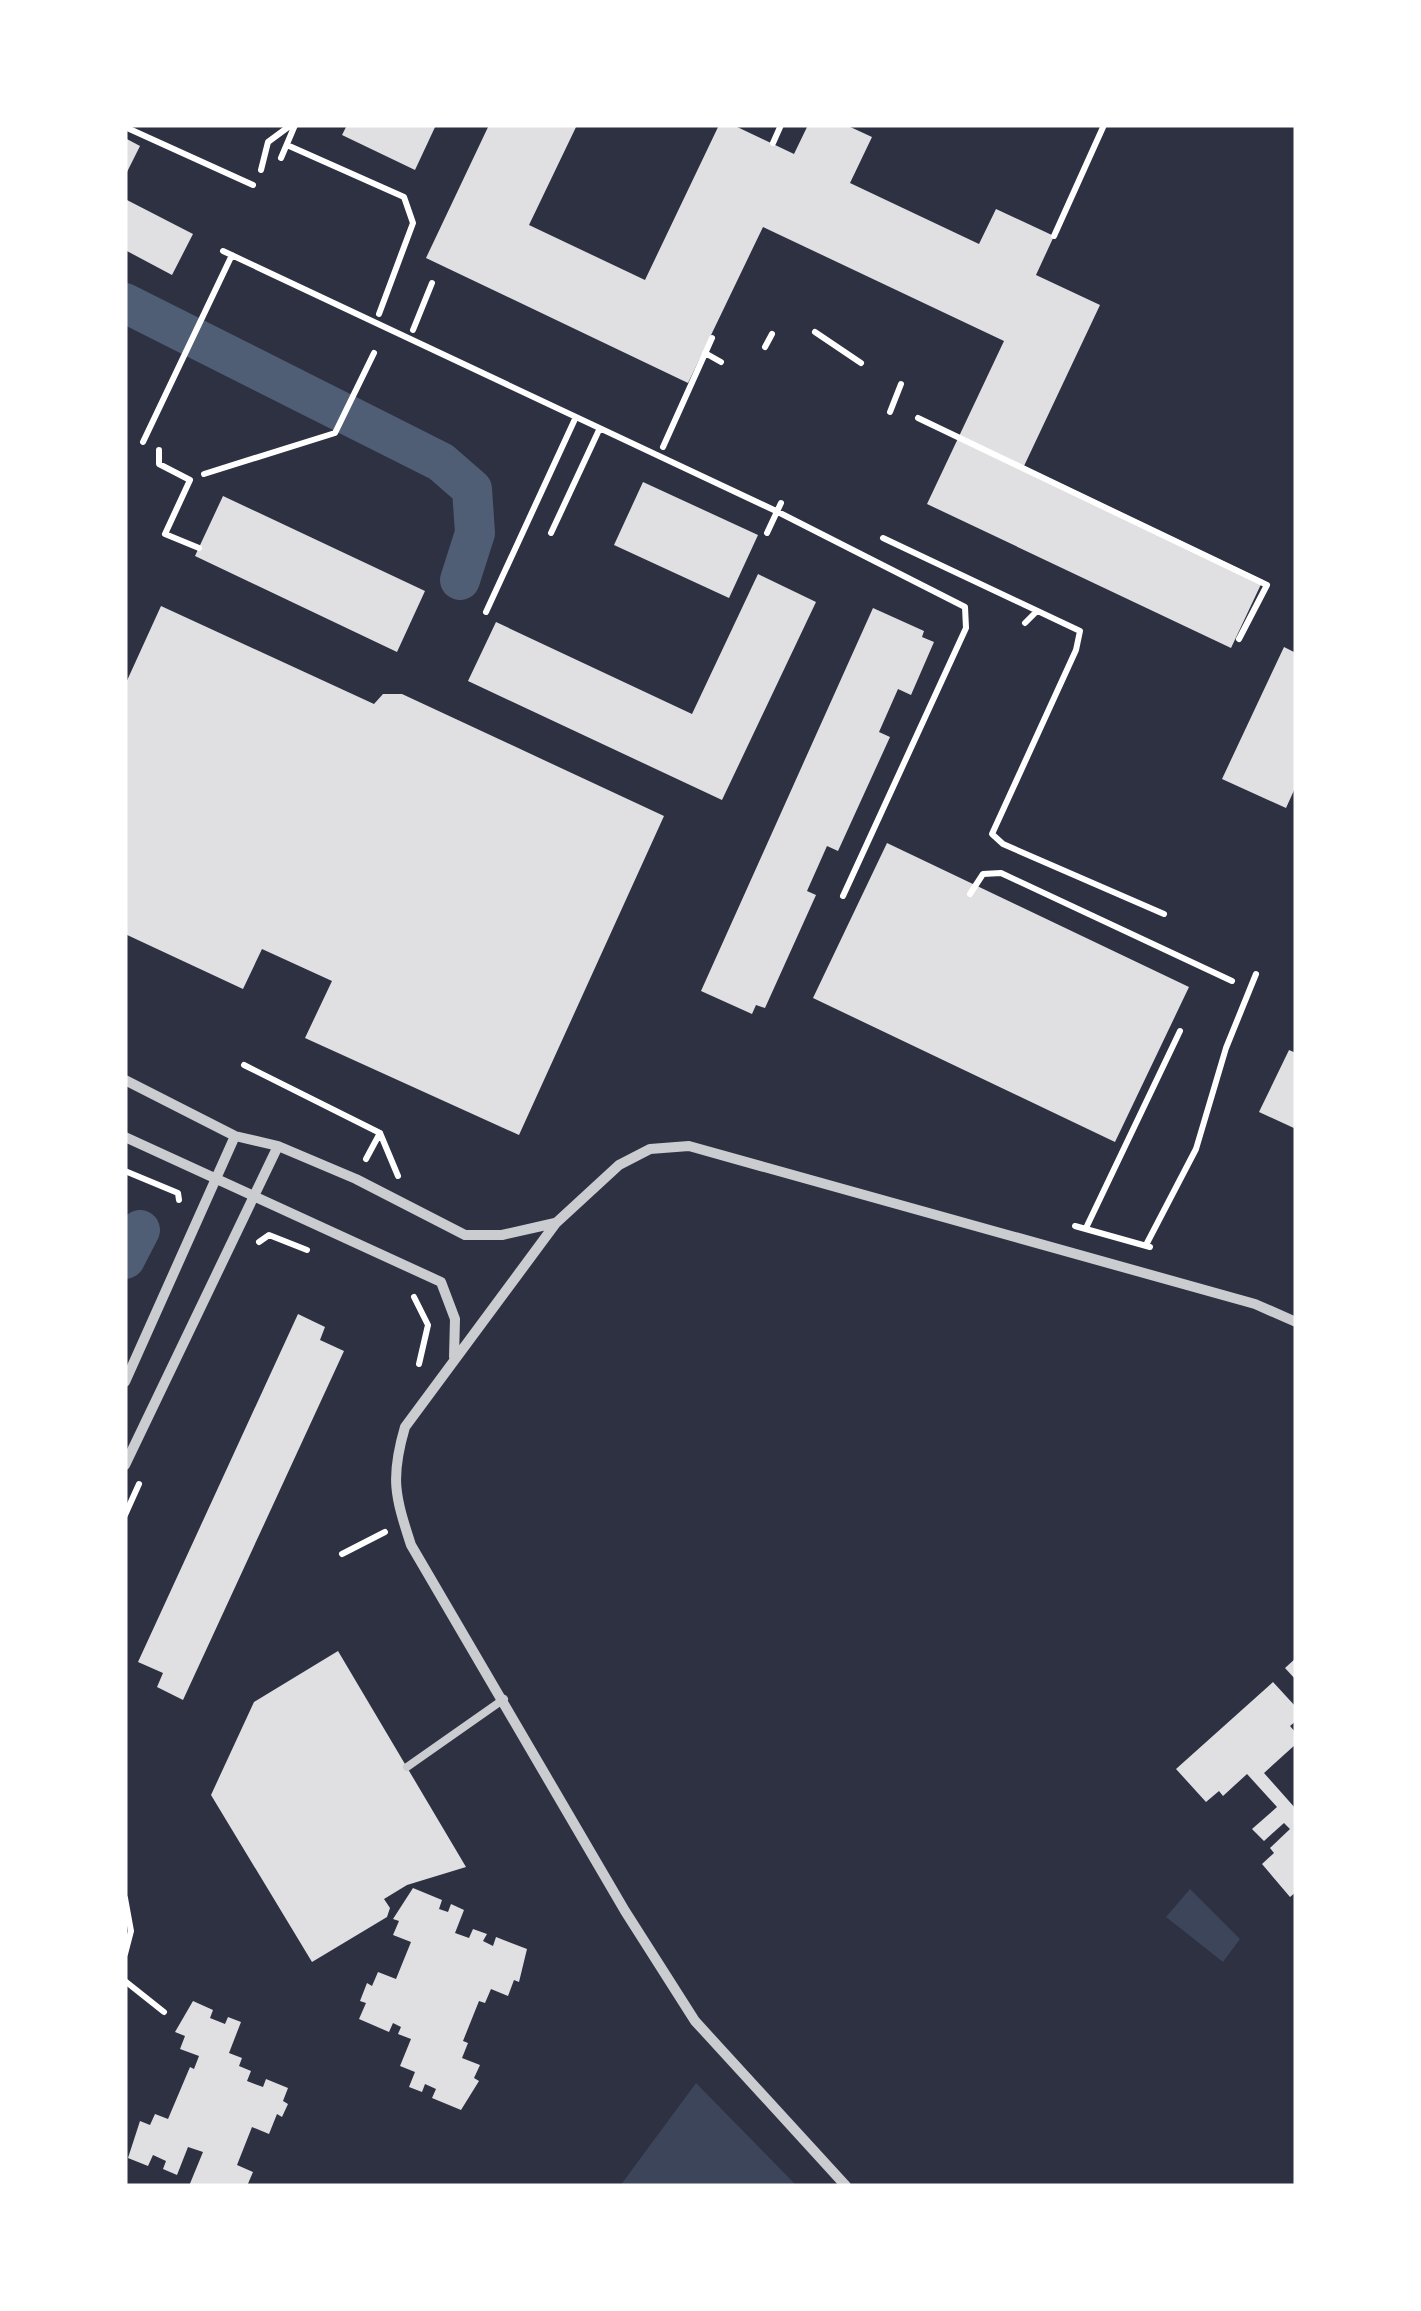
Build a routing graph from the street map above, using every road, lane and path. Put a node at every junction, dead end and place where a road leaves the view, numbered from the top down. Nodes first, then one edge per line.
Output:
1 (293, 125) edge
2 (782, 125) edge
3 (1104, 125) edge
4 (125, 127) edge
5 (773, 143) dead end
6 (287, 145) junction
7 (281, 158) dead end
8 (262, 170) dead end
9 (253, 185) dead end
10 (1054, 236) dead end
11 (223, 251) dead end
12 (232, 255) junction
13 (432, 282) dead end
14 (379, 314) dead end
15 (413, 330) dead end
16 (814, 332) dead end
17 (772, 334) dead end
18 (712, 338) dead end
19 (765, 346) dead end
20 (705, 353) junction
21 (374, 354) dead end
22 (721, 362) dead end
23 (861, 363) dead end
24 (901, 384) dead end
25 (890, 412) dead end
26 (575, 418) junction
27 (918, 418) dead end
28 (599, 430) junction
29 (144, 442) dead end
30 (662, 447) dead end
31 (158, 450) dead end
32 (204, 474) dead end
33 (778, 507) junction
34 (766, 532) dead end
35 (551, 533) dead end
36 (883, 538) dead end
37 (199, 548) dead end
38 (1038, 611) junction
39 (486, 612) dead end
40 (1025, 623) dead end
41 (1240, 638) dead end
42 (970, 894) dead end
43 (843, 896) dead end
44 (1164, 914) dead end
45 (1256, 974) dead end
46 (1232, 981) dead end
47 (1180, 1030) dead end
48 (125, 1080) edge
49 (235, 1136) junction
50 (125, 1137) edge
51 (278, 1146) junction
52 (125, 1171) edge
53 (218, 1179) junction
54 (253, 1196) junction
55 (181, 1208) dead end
56 (556, 1223) junction
57 (1086, 1228) dead end
58 (1146, 1245) dead end
59 (1296, 1322) edge
60 (454, 1358) junction
61 (125, 1382) edge
62 (125, 1466) edge
63 (404, 1522) junction
64 (342, 1554) dead end
65 (504, 1699) junction
66 (406, 1767) dead end
67 (125, 1898) edge
68 (125, 1954) edge
69 (125, 1981) edge
70 (164, 2012) dead end
71 (846, 2186) edge

1 - 6 path
1 - 8 path
2 - 5 path
3 - 10 path
4 - 9 path
6 - 7 path
6 - 14 path
11 - 12 path
12 - 26 path
12 - 29 path
13 - 15 path
16 - 23 path
17 - 19 path
18 - 20 path
20 - 22 path
20 - 30 path
21 - 32 path
24 - 25 path
26 - 28 path
26 - 39 path
27 - 41 path
28 - 33 path
28 - 35 path
31 - 37 path
33 - 34 path
33 - 43 path
36 - 38 path
38 - 40 path
38 - 44 path
42 - 46 path
45 - 58 path
47 - 57 path
48 - 49 street
49 - 51 street
49 - 53 street
50 - 53 street
51 - 54 street
51 - 56 street
52 - 55 path
53 - 54 street
53 - 61 street
54 - 60 street
54 - 62 street
56 - 59 street
56 - 60 street
60 - 63 street
63 - 64 path
63 - 65 street
65 - 66 lane
65 - 71 street
67 - 68 path
69 - 70 path

